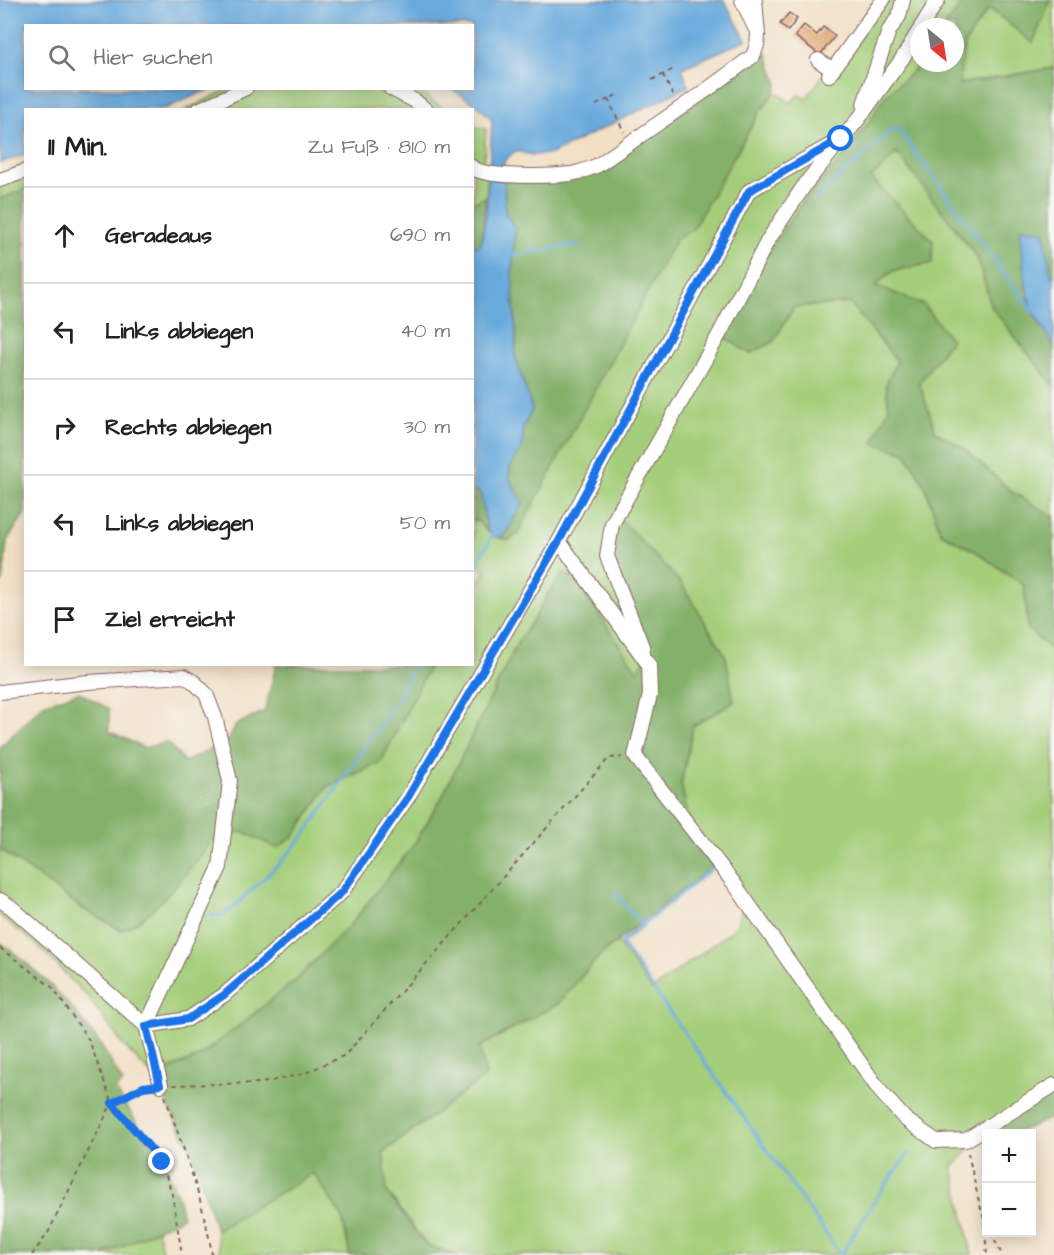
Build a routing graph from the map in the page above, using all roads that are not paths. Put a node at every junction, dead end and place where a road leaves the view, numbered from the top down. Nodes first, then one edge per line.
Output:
1 (742, 0) edge
2 (755, 0) edge
3 (883, 0) edge
4 (903, 0) edge
5 (938, 0) edge
6 (927, 18) edge
7 (758, 35) junction
8 (835, 43) dead end
9 (910, 46) edge
10 (848, 51) junction
11 (818, 60) dead end
12 (242, 90) edge
13 (394, 90) edge
14 (202, 108) edge
15 (424, 108) edge
16 (860, 117) junction
17 (843, 136) junction
18 (474, 168) edge
19 (24, 172) edge
20 (0, 180) edge
21 (559, 541) junction
22 (649, 666) junction
23 (0, 692) edge
24 (0, 900) edge
25 (146, 1026) junction
26 (160, 1085) road end
27 (1054, 1085) edge

1 - 7 street
2 - 7 street
3 - 10 street
4 - 16 street
5 - 6 street
7 - 18 street
8 - 10 street
9 - 16 street
10 - 11 street
12 - 14 street
13 - 15 street
16 - 17 street
17 - 21 street
17 - 22 street
19 - 20 street
21 - 22 street
21 - 25 street
22 - 27 street
23 - 25 street
24 - 25 street
25 - 26 street

